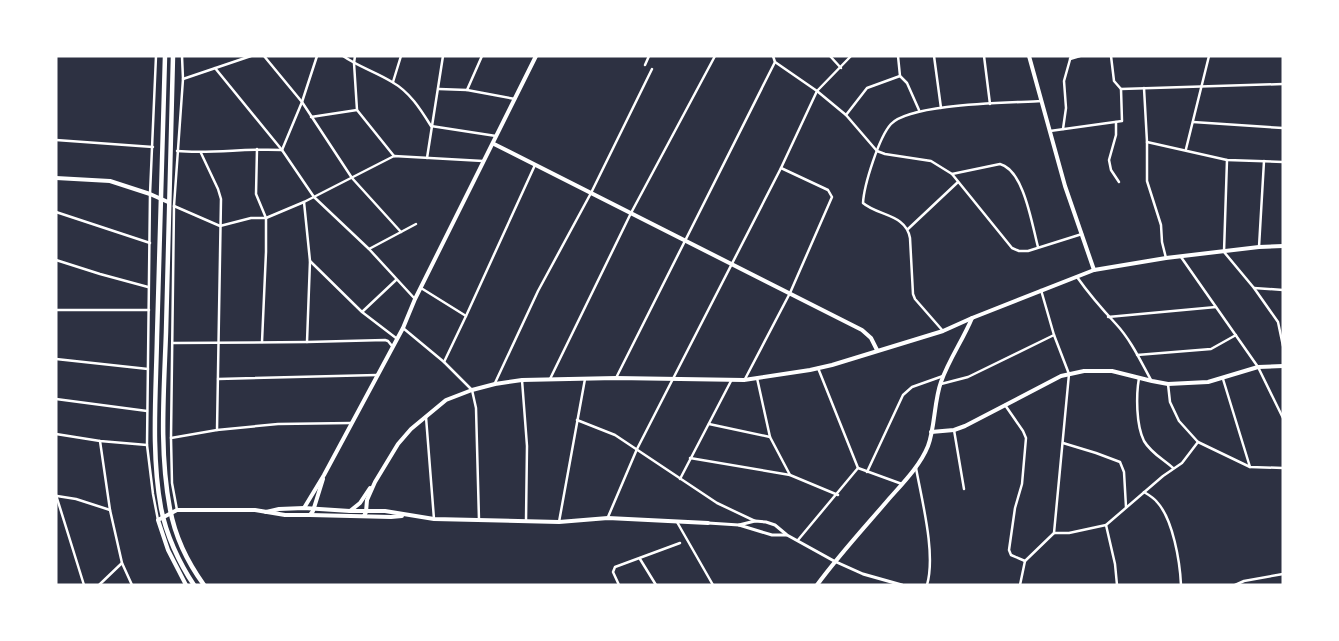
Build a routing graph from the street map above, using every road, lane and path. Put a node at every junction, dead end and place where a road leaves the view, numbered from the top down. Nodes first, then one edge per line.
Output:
1 (156, 56) edge
2 (165, 56) edge
3 (173, 56) edge
4 (182, 56) edge
5 (251, 56) edge
6 (264, 56) edge
7 (316, 56) edge
8 (343, 56) edge
9 (355, 56) edge
10 (401, 56) edge
11 (443, 56) edge
12 (482, 56) edge
13 (536, 56) edge
14 (649, 56) edge
15 (715, 56) edge
16 (773, 56) edge
17 (830, 56) edge
18 (851, 56) edge
19 (898, 56) edge
20 (934, 56) edge
21 (984, 56) edge
22 (1029, 56) edge
23 (1080, 56) edge
24 (1112, 56) edge
25 (1209, 56) edge
26 (1071, 58) edge
27 (775, 62) junction
28 (354, 63) junction
29 (645, 65) dead end
30 (215, 68) junction
31 (841, 68) junction
32 (652, 69) dead end
33 (900, 76) junction
34 (183, 79) junction
35 (394, 82) junction
36 (1283, 84) edge
37 (1202, 86) junction
38 (1144, 88) junction
39 (439, 89) junction
40 (1121, 89) junction
41 (467, 90) junction
42 (817, 91) junction
43 (515, 98) junction
44 (1041, 101) junction
45 (302, 102) junction
46 (990, 104) junction
47 (941, 108) junction
48 (358, 110) junction
49 (919, 110) junction
50 (846, 115) junction
51 (311, 117) junction
52 (1116, 122) junction
53 (1193, 122) junction
54 (431, 126) junction
55 (1283, 128) edge
56 (1063, 129) junction
57 (1049, 131) junction
58 (496, 136) junction
59 (56, 140) edge
60 (1147, 142) junction
61 (494, 144) junction
62 (153, 147) junction
63 (257, 148) junction
64 (282, 150) junction
65 (1186, 150) junction
66 (177, 151) junction
67 (877, 151) junction
68 (201, 153) junction
69 (394, 156) junction
70 (426, 158) junction
71 (1227, 160) junction
72 (485, 161) junction
73 (1264, 161) junction
74 (1283, 162) edge
75 (535, 165) junction
76 (781, 168) junction
77 (952, 174) junction
78 (56, 178) edge
79 (352, 178) junction
80 (958, 182) junction
81 (1119, 182) dead end
82 (591, 192) junction
83 (150, 194) junction
84 (314, 197) junction
85 (160, 198) junction
86 (168, 202) junction
87 (304, 202) junction
88 (174, 206) junction
89 (56, 212) edge
90 (631, 213) junction
91 (266, 218) junction
92 (416, 224) dead end
93 (220, 226) junction
94 (908, 229) junction
95 (401, 232) junction
96 (1083, 234) junction
97 (685, 240) junction
98 (150, 244) junction
99 (1283, 246) edge
100 (1038, 247) junction
101 (1259, 247) junction
102 (369, 249) junction
103 (1224, 252) junction
104 (1181, 256) junction
105 (1166, 258) junction
106 (56, 260) edge
107 (310, 261) junction
108 (732, 264) junction
109 (1094, 270) junction
110 (1076, 277) junction
111 (396, 280) junction
112 (149, 287) junction
113 (420, 287) junction
114 (1254, 288) junction
115 (1041, 290) junction
116 (1283, 290) edge
117 (790, 293) junction
118 (415, 299) junction
119 (1216, 307) junction
120 (56, 310) edge
121 (149, 310) junction
122 (362, 312) junction
123 (466, 316) junction
124 (1108, 317) junction
125 (972, 318) junction
126 (1278, 322) junction
127 (1283, 322) edge
128 (403, 328) junction
129 (942, 331) junction
130 (1054, 335) junction
131 (1236, 335) junction
132 (396, 338) junction
133 (307, 342) junction
134 (219, 343) junction
135 (262, 343) junction
136 (173, 344) junction
137 (392, 346) junction
138 (1283, 346) edge
139 (877, 350) junction
140 (1138, 355) junction
141 (56, 359) edge
142 (444, 362) junction
143 (1283, 366) edge
144 (1258, 367) junction
145 (818, 368) junction
146 (148, 369) junction
147 (1069, 374) junction
148 (377, 375) junction
149 (943, 376) junction
150 (616, 378) junction
151 (757, 378) junction
152 (1139, 378) junction
153 (218, 379) junction
154 (550, 379) junction
155 (585, 379) junction
156 (674, 379) junction
157 (1223, 379) junction
158 (522, 380) junction
159 (744, 380) junction
160 (731, 381) junction
161 (1152, 382) junction
162 (495, 384) junction
163 (940, 384) junction
164 (1168, 384) junction
165 (472, 390) junction
166 (56, 399) edge
167 (1005, 405) junction
168 (147, 411) junction
169 (426, 416) junction
170 (1283, 418) edge
171 (577, 420) junction
172 (352, 423) junction
173 (709, 424) junction
174 (217, 430) junction
175 (954, 430) junction
176 (931, 432) junction
177 (56, 434) edge
178 (770, 437) junction
179 (171, 438) junction
180 (100, 441) junction
181 (1198, 442) junction
182 (1063, 443) junction
183 (147, 446) junction
184 (636, 449) junction
185 (690, 458) junction
186 (916, 467) junction
187 (1250, 467) junction
188 (858, 468) junction
189 (1173, 468) junction
190 (1283, 468) edge
191 (867, 472) junction
192 (324, 474) junction
193 (790, 475) junction
194 (680, 479) junction
195 (375, 482) junction
196 (902, 484) junction
197 (964, 489) dead end
198 (1144, 492) junction
199 (838, 495) junction
200 (57, 496) edge
201 (360, 503) junction
202 (304, 508) junction
203 (314, 508) junction
204 (1126, 508) junction
205 (110, 510) junction
206 (177, 510) junction
207 (358, 510) junction
208 (366, 510) junction
209 (350, 511) junction
210 (170, 512) junction
211 (265, 512) junction
212 (310, 515) junction
213 (404, 515) junction
214 (164, 516) junction
215 (362, 516) junction
216 (608, 518) junction
217 (434, 519) junction
218 (158, 520) junction
219 (480, 520) junction
220 (526, 521) junction
221 (755, 521) junction
222 (559, 522) junction
223 (678, 522) junction
224 (708, 523) joint
225 (739, 525) junction
226 (1106, 525) junction
227 (1054, 533) junction
228 (787, 534) junction
229 (798, 540) junction
230 (680, 543) dead end
231 (640, 559) junction
232 (834, 561) junction
233 (1025, 561) junction
234 (122, 563) junction
235 (1283, 574) edge
236 (84, 585) edge
237 (99, 585) edge
238 (132, 585) edge
239 (186, 585) edge
240 (194, 585) edge
241 (204, 585) edge
242 (619, 585) edge
243 (656, 585) edge
244 (713, 585) edge
245 (817, 585) edge
246 (902, 585) edge
247 (927, 585) edge
248 (1020, 585) edge
249 (1117, 585) edge
250 (1181, 585) edge
251 (1234, 585) edge

1 - 62 street
2 - 85 highway
3 - 86 highway
4 - 34 street
5 - 30 street
6 - 45 street
7 - 45 street
8 - 28 street
9 - 28 street
10 - 35 street
11 - 39 street
12 - 41 street
13 - 43 main road
14 - 29 street
15 - 90 street
16 - 27 street
17 - 31 street
18 - 31 street
19 - 33 street
20 - 47 street
21 - 46 street
22 - 44 main road
23 - 26 street
24 - 40 street
25 - 37 street
26 - 56 street
27 - 42 street
27 - 97 street
28 - 35 street
28 - 48 street
30 - 34 street
30 - 64 street
31 - 42 street
32 - 82 street
33 - 49 street
33 - 50 street
34 - 66 street
35 - 54 street
36 - 37 street
37 - 38 street
37 - 53 street
38 - 40 street
38 - 60 street
39 - 41 street
39 - 54 street
40 - 52 street
41 - 43 street
42 - 50 street
42 - 76 street
43 - 58 main road
44 - 46 street
44 - 57 main road
45 - 51 street
45 - 64 street
46 - 47 street
47 - 49 street
48 - 51 street
48 - 69 street
49 - 67 street
50 - 67 street
51 - 79 street
52 - 56 street
52 - 81 street
53 - 55 street
53 - 65 street
54 - 58 street
54 - 70 street
56 - 57 street
57 - 96 main road
58 - 61 main road
59 - 62 street
60 - 65 street
60 - 105 street
61 - 72 main road
61 - 75 main road
62 - 83 street
63 - 64 street
63 - 68 street
63 - 91 street
64 - 84 street
65 - 71 street
66 - 68 street
66 - 88 street
67 - 77 street
67 - 94 street
68 - 93 street
69 - 70 street
69 - 79 street
70 - 72 street
71 - 73 street
71 - 103 street
72 - 113 main road
73 - 74 street
73 - 101 street
75 - 82 main road
75 - 123 street
76 - 108 street
76 - 117 street
77 - 80 street
77 - 100 street
78 - 83 main road
79 - 84 street
79 - 95 street
80 - 94 street
80 - 100 street
82 - 90 main road
82 - 162 street
83 - 85 main road
83 - 98 street
84 - 87 street
84 - 102 street
85 - 86 main road
85 - 214 highway
86 - 88 street
86 - 210 highway
87 - 91 street
87 - 107 street
88 - 93 street
88 - 136 street
89 - 98 street
90 - 97 main road
90 - 154 street
91 - 93 street
91 - 135 street
92 - 95 street
93 - 134 street
94 - 129 street
95 - 102 street
96 - 100 street
96 - 109 main road
97 - 108 main road
97 - 150 street
98 - 112 street
99 - 101 main road
101 - 103 main road
102 - 111 street
103 - 104 main road
103 - 114 street
104 - 105 main road
104 - 119 street
105 - 109 main road
106 - 112 street
107 - 122 street
107 - 133 street
108 - 117 main road
108 - 156 street
109 - 110 main road
110 - 115 main road
110 - 124 street
111 - 118 street
111 - 122 street
112 - 121 street
113 - 118 main road
113 - 123 street
114 - 116 street
114 - 126 street
115 - 125 main road
115 - 130 street
117 - 139 main road
117 - 159 street
118 - 128 main road
119 - 124 street
119 - 131 street
120 - 121 street
121 - 146 street
122 - 132 street
123 - 142 street
124 - 140 street
125 - 129 main road
125 - 149 main road
126 - 127 street
126 - 138 street
128 - 132 main road
128 - 142 street
129 - 139 main road
130 - 147 street
130 - 163 street
131 - 140 street
131 - 144 street
132 - 137 main road
133 - 135 street
133 - 137 street
134 - 135 street
134 - 136 street
134 - 153 street
136 - 179 street
137 - 148 main road
139 - 145 main road
140 - 161 street
141 - 146 street
142 - 165 street
143 - 144 main road
144 - 157 main road
144 - 170 street
145 - 151 main road
145 - 188 street
146 - 168 street
147 - 152 main road
147 - 167 main road
147 - 182 street
148 - 153 street
148 - 172 main road
149 - 163 main road
149 - 191 street
150 - 155 main road
150 - 156 main road
151 - 159 main road
151 - 178 street
152 - 161 main road
152 - 189 street
153 - 174 street
154 - 155 main road
154 - 158 main road
155 - 171 street
156 - 160 main road
156 - 184 street
157 - 164 main road
157 - 187 street
158 - 162 main road
158 - 220 street
159 - 160 main road
160 - 173 street
161 - 164 main road
162 - 165 main road
163 - 176 main road
164 - 181 street
165 - 169 main road
165 - 219 street
166 - 168 street
167 - 175 main road
167 - 233 street
168 - 183 street
169 - 195 main road
169 - 217 street
171 - 184 street
171 - 222 street
172 - 174 street
172 - 192 main road
173 - 178 street
173 - 185 street
174 - 179 street
175 - 176 main road
175 - 197 street
176 - 186 main road
177 - 180 street
178 - 193 street
179 - 206 street
180 - 183 street
180 - 205 street
181 - 187 street
181 - 189 street
182 - 204 street
182 - 227 street
183 - 218 street
184 - 194 street
184 - 216 street
185 - 193 street
185 - 194 street
186 - 196 main road
186 - 247 street
187 - 190 street
188 - 191 street
188 - 199 street
189 - 198 street
191 - 196 street
192 - 202 main road
192 - 203 main road
193 - 199 street
194 - 221 street
195 - 201 main road
195 - 208 main road
196 - 232 main road
198 - 204 street
198 - 250 street
199 - 229 street
200 - 205 street
200 - 236 street
201 - 207 main road
201 - 209 main road
202 - 203 main road
202 - 211 main road
203 - 209 main road
203 - 212 main road
204 - 226 street
205 - 234 street
206 - 210 main road
206 - 211 main road
207 - 208 main road
207 - 209 main road
207 - 215 main road
208 - 213 main road
208 - 215 main road
210 - 214 main road
210 - 241 highway
211 - 212 main road
212 - 215 main road
213 - 215 main road
213 - 217 main road
214 - 218 main road
214 - 240 highway
216 - 222 main road
216 - 223 main road
217 - 219 main road
218 - 239 main road
219 - 220 main road
220 - 222 main road
221 - 225 street
221 - 228 street
223 - 224 main road
223 - 244 street
224 - 225 street
225 - 228 street
226 - 227 street
226 - 249 street
227 - 233 street
228 - 229 street
229 - 232 street
230 - 231 street
231 - 242 street
231 - 243 street
232 - 245 main road
232 - 246 street
233 - 248 street
234 - 237 street
234 - 238 street
235 - 251 street

